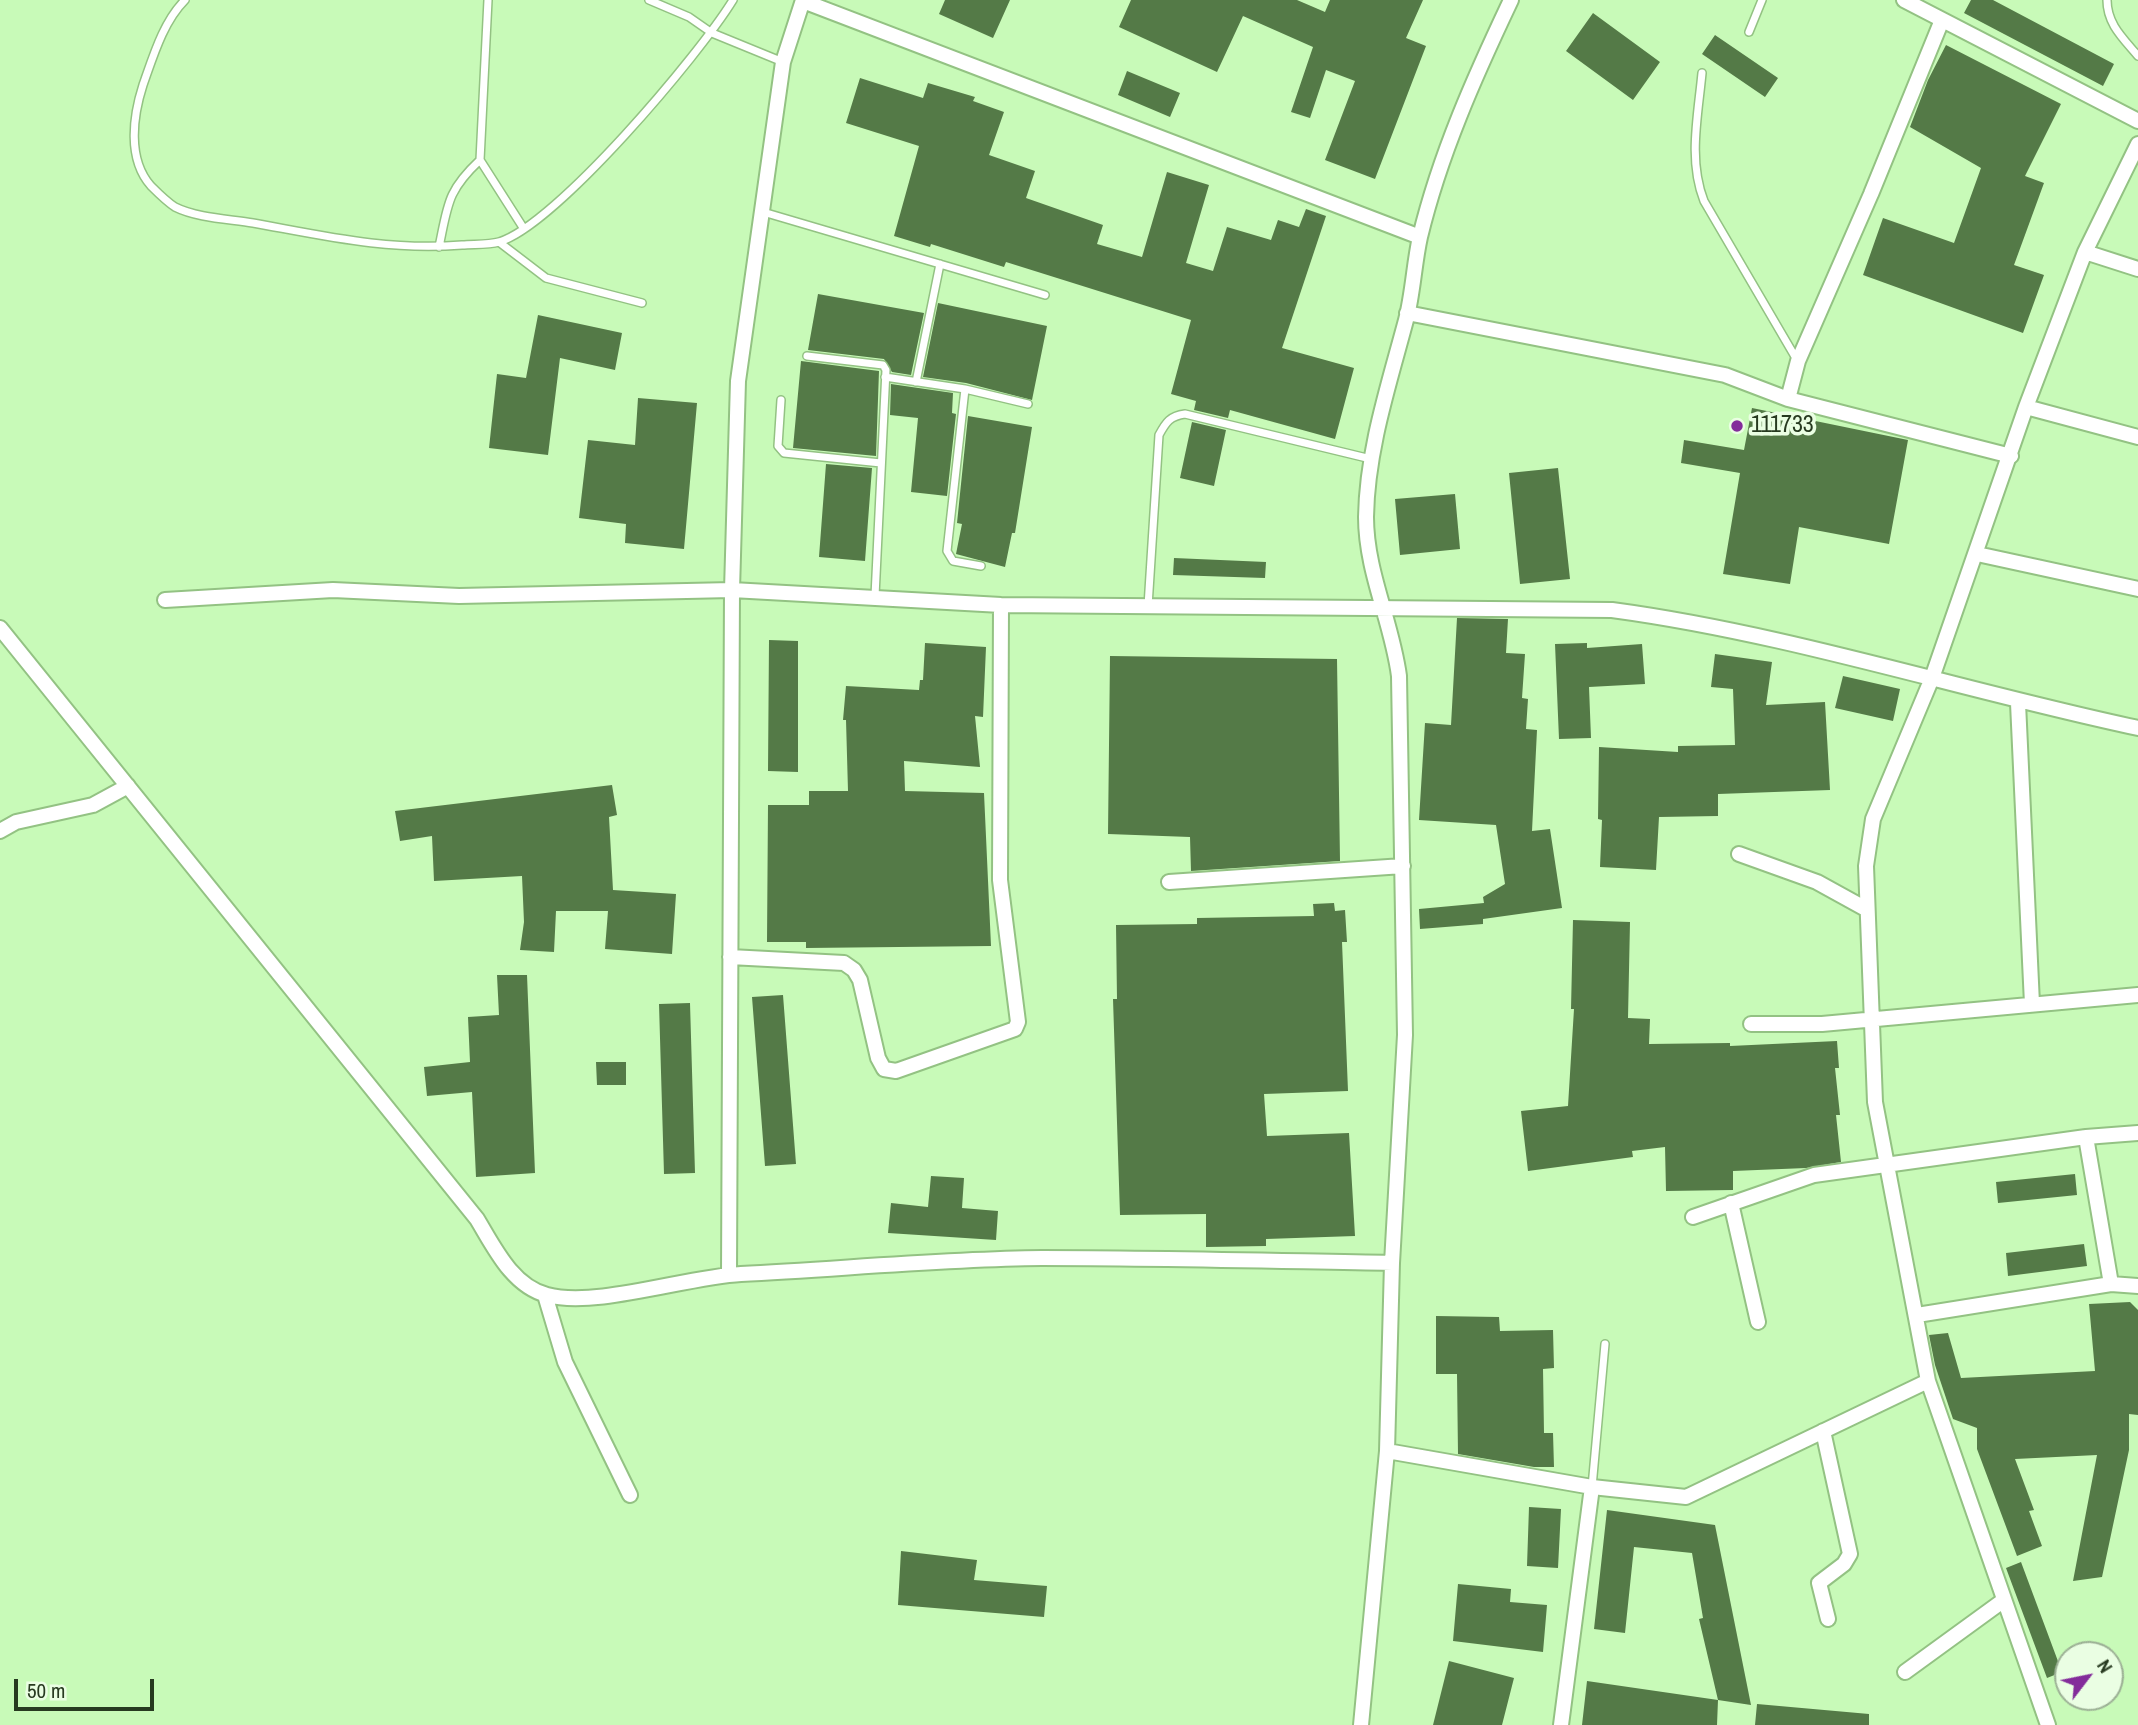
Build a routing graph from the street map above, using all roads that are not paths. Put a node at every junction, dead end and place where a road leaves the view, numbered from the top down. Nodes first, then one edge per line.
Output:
1 (185, 0) edge
2 (488, 0) edge
3 (649, 0) edge
4 (733, 0) edge
5 (1511, 0) edge
6 (1762, 0) edge
7 (1904, 0) edge
8 (2107, 0) edge
9 (803, 1) edge
10 (1942, 20) junction
11 (1749, 32) dead end
12 (712, 33) junction
13 (2138, 56) edge
14 (783, 62) junction
15 (1702, 73) dead end
16 (2138, 121) edge
17 (2138, 144) edge
18 (480, 160) junction
19 (763, 212) junction
20 (524, 229) junction
21 (1420, 237) junction
22 (499, 242) junction
23 (439, 247) junction
24 (2085, 252) junction
25 (940, 264) junction
26 (2138, 269) edge
27 (1045, 295) dead end
28 (642, 303) dead end
29 (1407, 313) junction
30 (807, 356) dead end
31 (1798, 361) junction
32 (885, 377) junction
33 (916, 382) junction
34 (965, 388) junction
35 (1788, 399) junction
36 (781, 400) dead end
37 (1028, 404) dead end
38 (2026, 407) junction
39 (2138, 437) edge
40 (2011, 456) junction
41 (1370, 459) junction
42 (881, 463) junction
43 (1976, 554) junction
44 (981, 566) dead end
45 (2138, 589) edge
46 (732, 590) junction
47 (875, 596) junction
48 (165, 600) dead end
49 (1000, 605) junction
50 (1147, 607) junction
51 (1383, 610) junction
52 (0, 628) edge
53 (1932, 678) junction
54 (2018, 703) junction
55 (2138, 728) edge
56 (128, 786) junction
57 (0, 831) edge
58 (1739, 854) dead end
59 (1404, 866) junction
60 (1169, 881) dead end
61 (1866, 909) junction
62 (730, 957) junction
63 (2138, 995) edge
64 (2032, 1004) junction
65 (1871, 1017) junction
66 (1751, 1024) dead end
67 (2138, 1133) edge
68 (2085, 1137) junction
69 (1885, 1167) junction
70 (1731, 1203) junction
71 (1693, 1217) dead end
72 (1392, 1263) junction
73 (729, 1275) junction
74 (2111, 1284) junction
75 (2138, 1286) edge
76 (545, 1295) junction
77 (1917, 1315) junction
78 (1758, 1322) dead end
79 (1605, 1344) dead end
80 (1928, 1381) junction
81 (1823, 1431) junction
82 (1387, 1451) junction
83 (1591, 1487) junction
84 (630, 1495) dead end
85 (2004, 1600) junction
86 (1828, 1619) dead end
87 (1905, 1672) dead end
88 (1361, 1725) edge
89 (1561, 1725) edge
90 (2048, 1725) edge

1 - 23 lane
2 - 18 lane
3 - 12 lane
4 - 12 lane
5 - 21 street
6 - 11 lane
7 - 10 street
8 - 13 lane
9 - 14 street
9 - 21 street
10 - 16 street
10 - 31 street
12 - 14 lane
12 - 20 lane
14 - 19 street
15 - 31 lane
17 - 24 street
18 - 20 lane
18 - 23 lane
19 - 25 lane
19 - 46 street
20 - 22 lane
21 - 29 street
22 - 23 lane
22 - 28 lane
24 - 26 street
24 - 38 street
25 - 27 lane
25 - 33 lane
29 - 35 street
29 - 41 street
30 - 32 lane
31 - 35 street
32 - 33 lane
32 - 42 lane
33 - 34 lane
34 - 37 lane
34 - 44 lane
35 - 40 street
36 - 42 lane
38 - 39 street
38 - 40 street
40 - 43 street
41 - 50 lane
41 - 51 street
42 - 47 lane
43 - 45 street
43 - 53 street
46 - 47 street
46 - 48 street
46 - 62 street
47 - 49 street
49 - 50 street
49 - 62 street
50 - 51 street
51 - 53 street
51 - 59 street
52 - 56 street
53 - 54 street
53 - 61 street
54 - 55 street
54 - 64 street
56 - 57 street
56 - 76 street
58 - 61 street
59 - 60 street
59 - 72 street
61 - 65 street
62 - 73 street
63 - 64 street
64 - 65 street
65 - 66 street
65 - 69 street
67 - 68 street
68 - 69 street
68 - 74 street
69 - 70 street
69 - 77 street
70 - 71 street
70 - 78 street
72 - 73 street
72 - 82 street
73 - 76 street
74 - 75 street
74 - 77 street
76 - 84 street
77 - 80 street
79 - 83 lane
80 - 81 street
80 - 85 street
81 - 83 street
81 - 86 street
82 - 83 street
82 - 88 street
83 - 89 street
85 - 87 street
85 - 90 street

